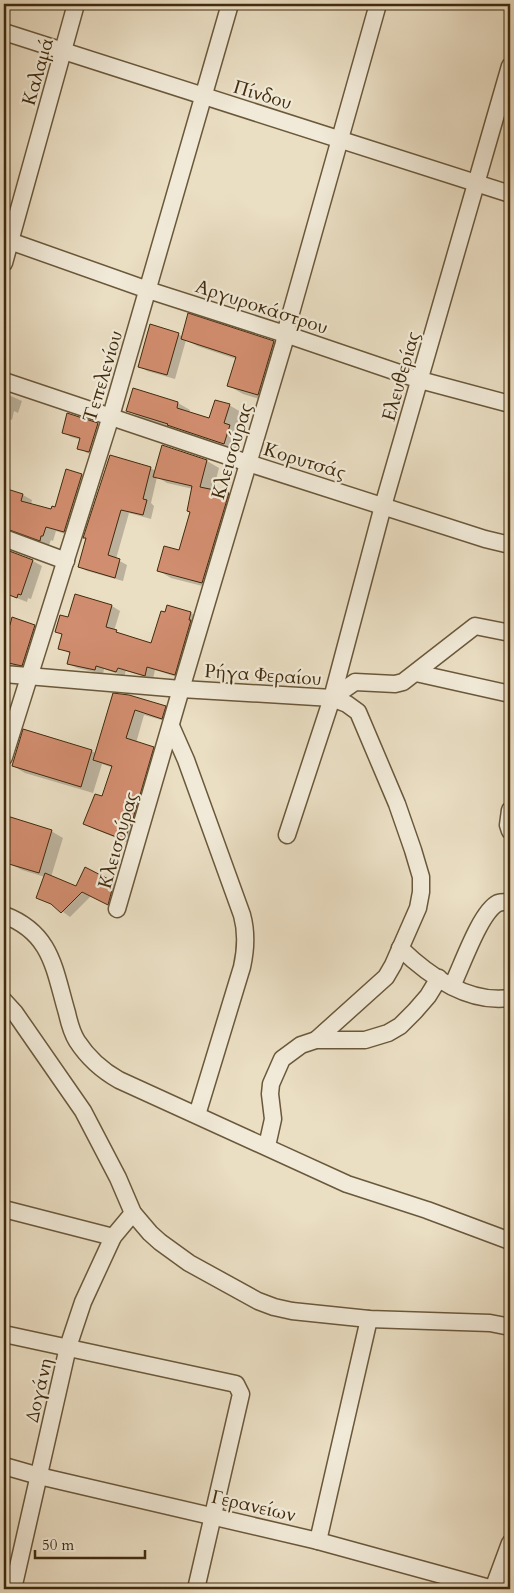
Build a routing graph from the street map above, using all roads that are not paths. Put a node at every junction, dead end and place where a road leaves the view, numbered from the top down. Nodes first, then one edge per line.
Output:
1 (76, 4) edge
2 (230, 4) edge
3 (378, 4) edge
4 (4, 32) edge
5 (64, 52) junction
6 (510, 66) edge
7 (507, 86) edge
8 (203, 96) junction
9 (340, 139) junction
10 (477, 183) junction
11 (510, 194) edge
12 (7, 240) edge
13 (4, 264) edge
14 (148, 290) junction
15 (285, 334) junction
16 (420, 380) junction
17 (4, 381) edge
18 (510, 404) edge
19 (111, 416) junction
20 (248, 463) junction
21 (383, 506) junction
22 (4, 538) edge
23 (510, 545) edge
24 (66, 561) junction
25 (510, 633) edge
26 (416, 673) junction
27 (4, 674) edge
28 (29, 676) junction
29 (181, 689) junction
30 (510, 694) edge
31 (332, 698) junction
32 (171, 726) junction
33 (4, 758) edge
34 (510, 810) edge
35 (510, 831) edge
36 (287, 835) dead end
37 (510, 903) edge
38 (117, 908) dead end
39 (4, 914) edge
40 (400, 948) junction
41 (446, 982) junction
42 (510, 998) edge
43 (4, 1001) edge
44 (316, 1040) junction
45 (197, 1114) junction
46 (267, 1146) junction
47 (4, 1210) edge
48 (134, 1212) junction
49 (113, 1237) junction
50 (510, 1241) edge
51 (369, 1319) junction
52 (510, 1328) edge
53 (4, 1334) edge
54 (68, 1347) junction
55 (4, 1466) edge
56 (39, 1476) junction
57 (213, 1516) junction
58 (318, 1541) junction
59 (510, 1543) edge
60 (449, 1583) edge
61 (13, 1589) edge
62 (196, 1589) edge
63 (493, 1589) edge

1 - 5 street, Καλαμά
2 - 8 street, Τεπελενίου
3 - 9 street, Κλεισούρας
4 - 5 street, Πίνδου
5 - 8 street, Πίνδου
5 - 12 street, Καλαμά
6 - 7 street, Ελευθερίας
7 - 10 street, Ελευθερίας
8 - 9 street, Πίνδου
8 - 14 street, Τεπελενίου
9 - 10 street, Πίνδου
9 - 15 street, Κλεισούρας
10 - 11 street, Πίνδου
10 - 16 street, Ελευθερίας
12 - 13 street, Καλαμά
12 - 14 street, Αργυροκάστρου
14 - 15 street, Αργυροκάστρου
14 - 19 street, Τεπελενίου
15 - 16 street, Αργυροκάστρου
15 - 20 street, Κλεισούρας
16 - 18 street, Αργυροκάστρου
16 - 21 street, Ελευθερίας
17 - 19 street, Κορυτσάς
19 - 20 street, Κορυτσάς
19 - 24 street, Τεπελενίου
20 - 21 street, Κορυτσάς
20 - 29 street, Κλεισούρας
21 - 23 street, Κορυτσάς
21 - 31 street, Ελευθερίας
22 - 24 street
24 - 28 street, Τεπελενίου
25 - 26 street, Ρήγα Φεραίου
26 - 30 street
26 - 31 street, Ρήγα Φεραίου
27 - 28 street, Ρήγα Φεραίου
28 - 29 street, Ρήγα Φεραίου
28 - 33 street, Τεπελενίου
29 - 31 street, Ρήγα Φεραίου
29 - 32 street, Κλεισούρας
31 - 36 street, Ελευθερίας
31 - 40 street
32 - 38 street, Κλεισούρας
32 - 45 street
34 - 35 street
37 - 41 street
39 - 45 street
40 - 41 street
40 - 44 street
41 - 42 street
41 - 44 street
43 - 48 street
44 - 46 street
45 - 46 street
46 - 50 street
47 - 49 street
48 - 49 street, Δογάνη
48 - 51 street
49 - 54 street, Δογάνη
51 - 52 street
51 - 58 street
53 - 54 street
54 - 56 street, Δογάνη
54 - 57 street
55 - 56 street, Γερανείων
56 - 57 street, Γερανείων
56 - 61 street, Δογάνη
57 - 58 street, Γερανείων
57 - 62 street
58 - 60 street, Γερανείων
59 - 63 street
60 - 63 street, Γερανείων

